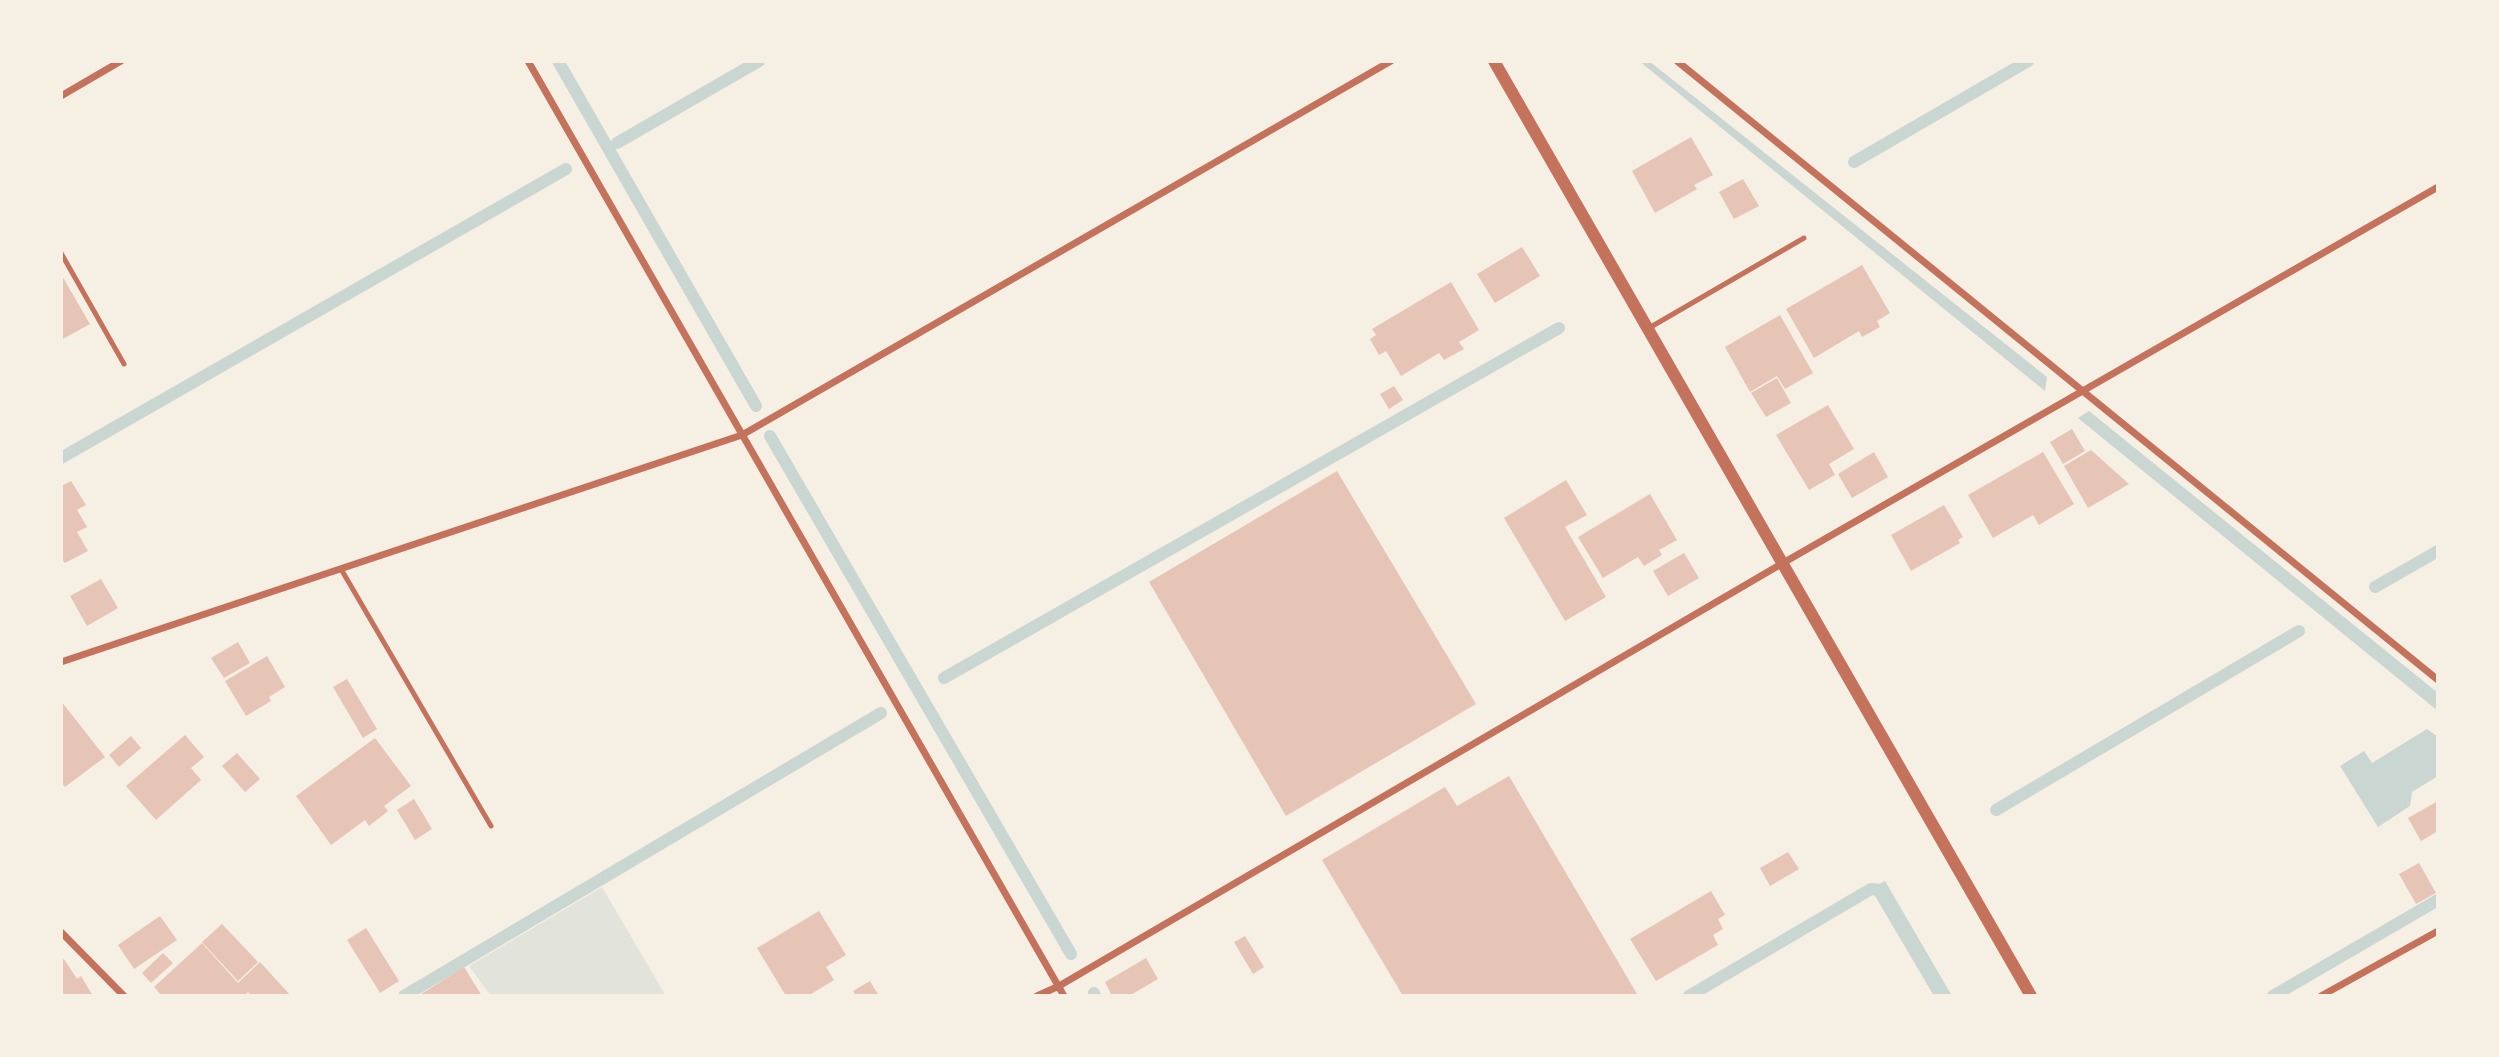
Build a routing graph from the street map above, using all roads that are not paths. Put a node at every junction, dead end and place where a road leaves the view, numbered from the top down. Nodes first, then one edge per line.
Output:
1 (121, 61) edge
2 (528, 61) edge
3 (1391, 61) edge
4 (1494, 61) edge
5 (1677, 61) edge
6 (61, 96) edge
7 (2438, 187) edge
8 (1804, 238) dead end
9 (61, 253) edge
10 (1648, 329) junction
11 (124, 364) dead end
12 (2083, 391) junction
13 (742, 435) junction
14 (1783, 564) junction
15 (341, 569) junction
16 (61, 662) edge
17 (2438, 680) edge
18 (491, 826) dead end
19 (2438, 930) edge
20 (61, 932) edge
21 (1059, 986) junction
22 (124, 996) edge
23 (1037, 996) edge
24 (1064, 996) edge
25 (2031, 996) edge
26 (2320, 996) edge

1 - 6 street
2 - 13 street
3 - 13 street
4 - 10 street
5 - 12 street
7 - 12 street
8 - 10 lane
9 - 11 lane
10 - 14 street
12 - 14 street
12 - 17 street
13 - 15 street
13 - 21 street
14 - 21 street
14 - 25 street
15 - 16 street
15 - 18 lane
19 - 26 street
20 - 22 street
21 - 23 street
21 - 24 street

